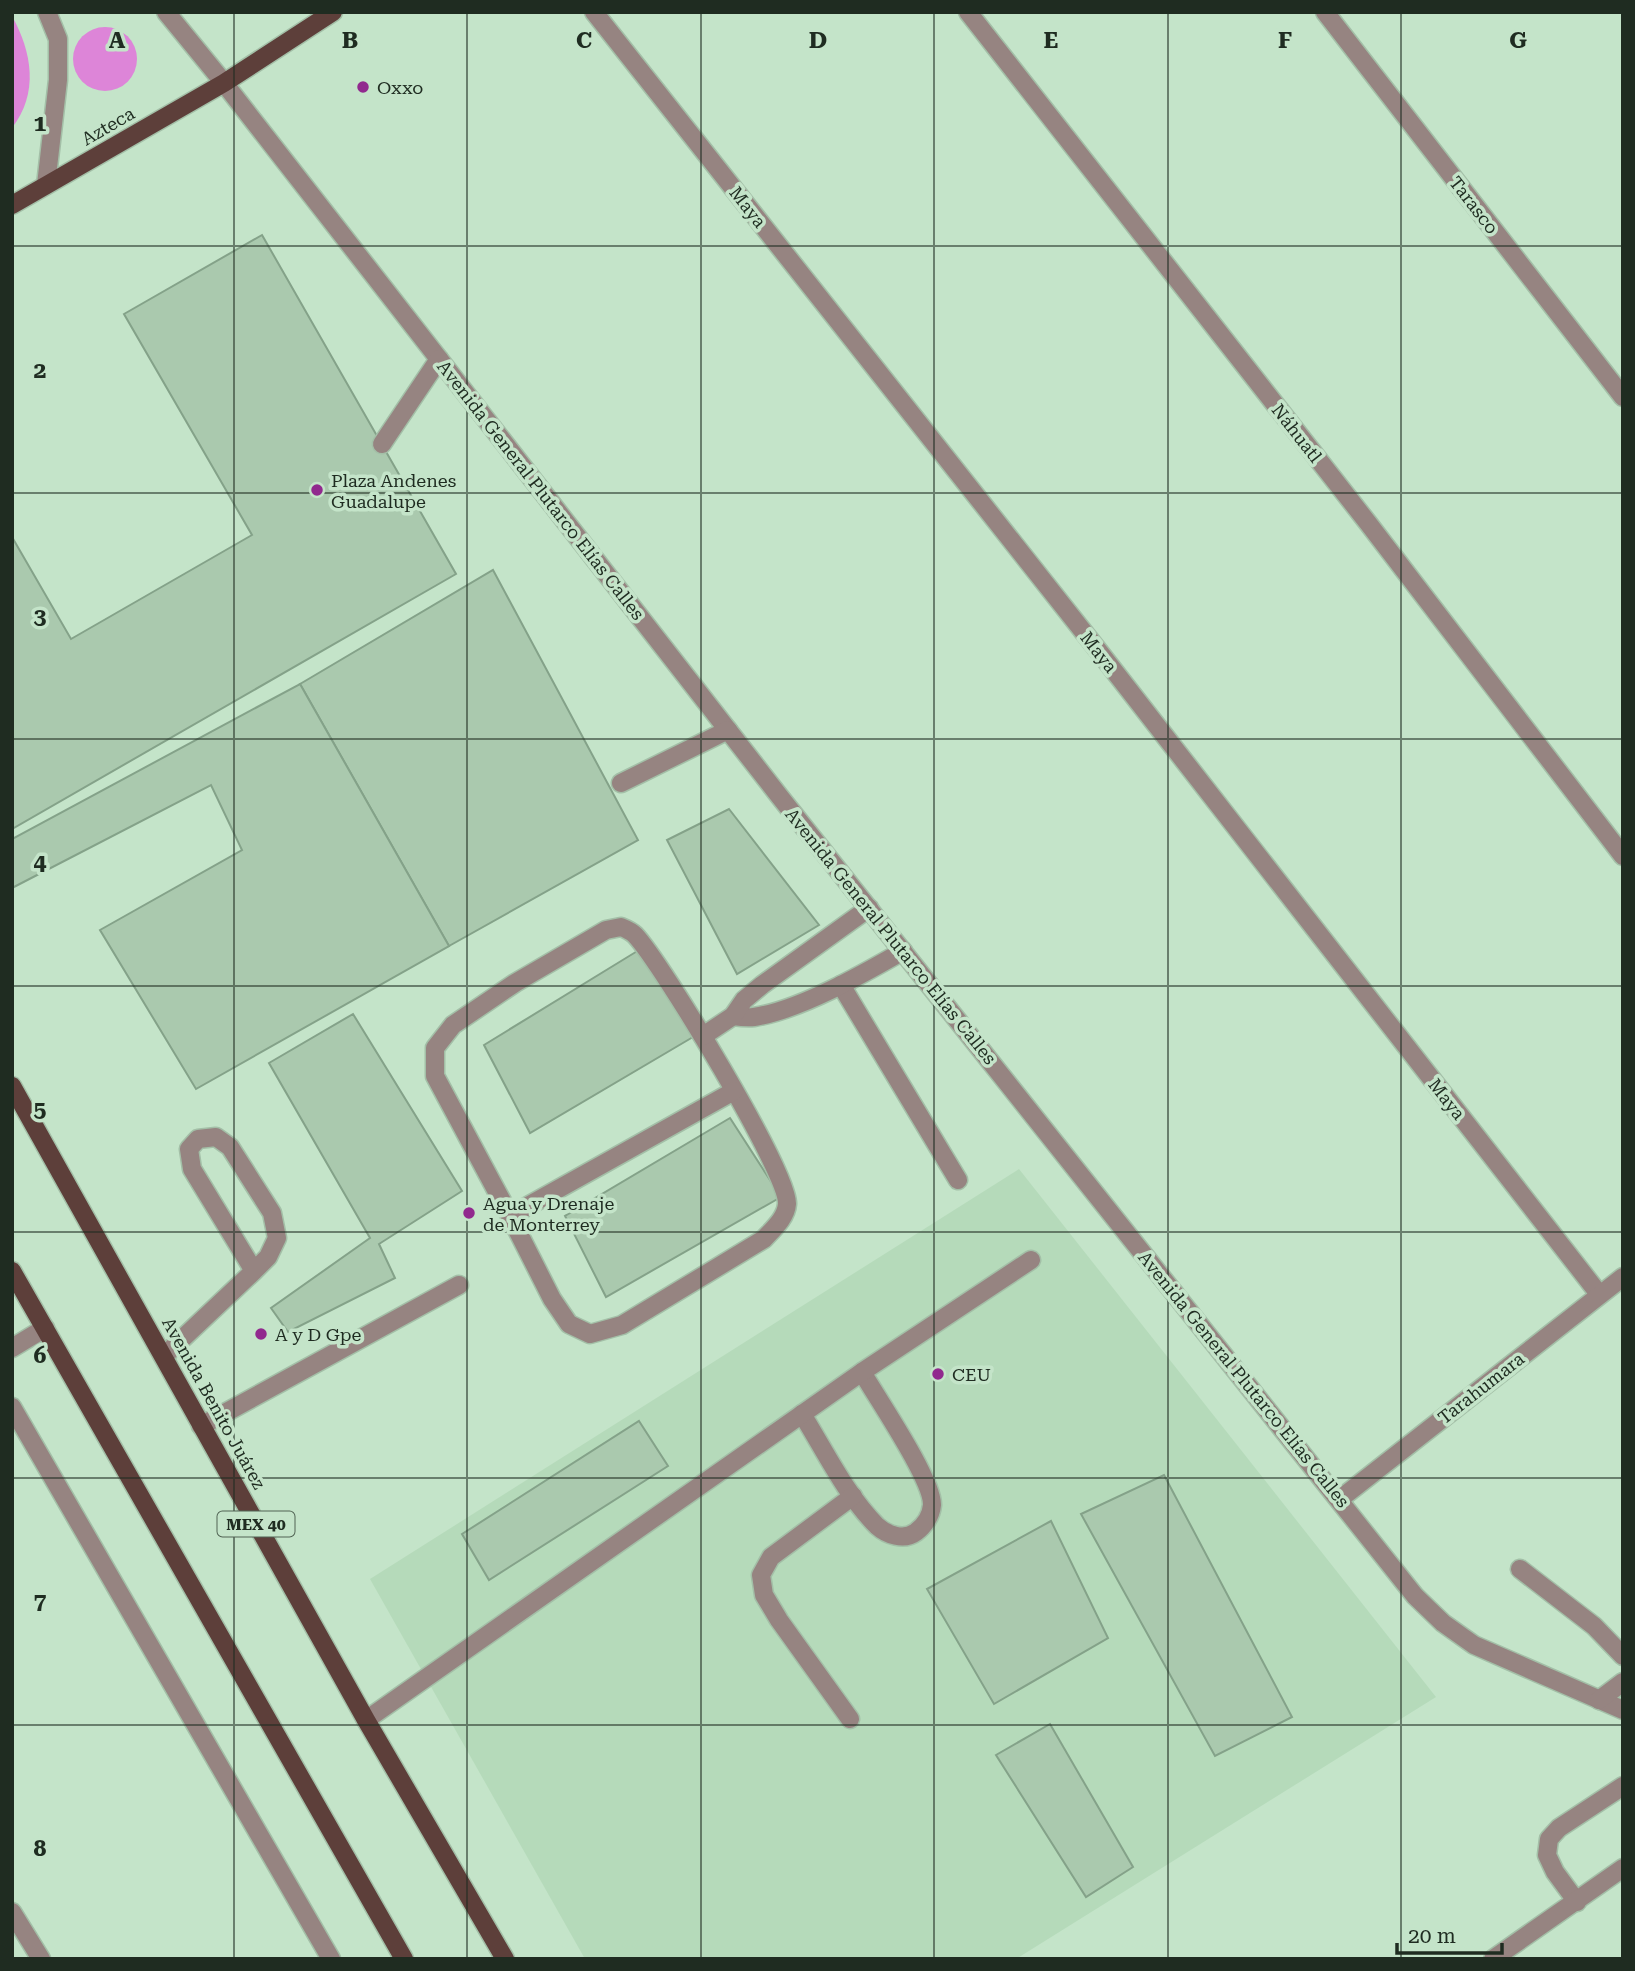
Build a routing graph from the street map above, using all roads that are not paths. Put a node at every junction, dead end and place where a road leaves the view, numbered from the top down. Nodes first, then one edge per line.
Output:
1 (47, 12) edge
2 (166, 12) edge
3 (333, 12) edge
4 (594, 12) edge
5 (968, 12) edge
6 (1325, 12) edge
7 (224, 83) junction
8 (46, 185) junction
9 (12, 205) edge
10 (439, 359) junction
11 (1623, 397) edge
12 (382, 444) dead end
13 (728, 730) junction
14 (621, 783) dead end
15 (1623, 856) edge
16 (869, 908) junction
17 (903, 951) junction
18 (841, 985) junction
19 (733, 1016) junction
20 (704, 1036) junction
21 (12, 1086) edge
22 (734, 1091) junction
23 (958, 1180) dead end
24 (510, 1216) junction
25 (1031, 1260) dead end
26 (12, 1271) edge
27 (254, 1271) junction
28 (1623, 1277) edge
29 (459, 1285) dead end
30 (1599, 1294) junction
31 (45, 1328) junction
32 (12, 1348) edge
33 (164, 1356) junction
34 (862, 1372) junction
35 (12, 1407) edge
36 (802, 1414) junction
37 (201, 1426) junction
38 (853, 1496) junction
39 (1340, 1499) junction
40 (1520, 1569) dead end
41 (1623, 1656) edge
42 (1623, 1682) edge
43 (1599, 1700) junction
44 (1623, 1710) edge
45 (849, 1719) dead end
46 (366, 1720) junction
47 (1623, 1786) edge
48 (1623, 1868) edge
49 (1577, 1902) junction
50 (12, 1912) edge
51 (1513, 1953) edge
52 (41, 1959) edge
53 (331, 1959) edge
54 (404, 1959) edge
55 (505, 1959) edge
56 (1493, 1959) edge

1 - 8 street
2 - 7 street, Avenida General Plutarco Elías Calles
3 - 7 main road, Azteca
4 - 30 street, Maya
5 - 15 street, Náhuatl
6 - 11 street, Tarasco
7 - 8 main road, Azteca
7 - 10 street, Avenida General Plutarco Elías Calles
8 - 9 main road, Azteca
10 - 12 street
10 - 13 street, Avenida General Plutarco Elías Calles
13 - 14 street
13 - 16 street, Avenida General Plutarco Elías Calles
16 - 17 street, Avenida General Plutarco Elías Calles
16 - 19 street
17 - 18 street
17 - 39 street, Avenida General Plutarco Elías Calles
18 - 19 street
18 - 23 street
19 - 20 street
20 - 22 street
20 - 24 street
21 - 33 main road, Avenida Benito Juárez / MEX 40
22 - 24 street
22 - 24 street
25 - 34 street
26 - 31 main road
27 - 27 street
27 - 33 street
28 - 30 street, Tarahumara
29 - 37 street
30 - 39 street, Tarahumara
31 - 32 street
31 - 54 main road
33 - 37 main road, Avenida Benito Juárez / MEX 40
34 - 36 street
34 - 38 street
35 - 53 street
36 - 38 street
36 - 46 street
37 - 46 main road, Avenida Benito Juárez / MEX 40
38 - 45 street
39 - 43 street, Avenida General Plutarco Elías Calles
40 - 41 street
42 - 43 street
43 - 44 street, Avenida General Plutarco Elías Calles
46 - 55 main road, Avenida Benito Juárez / MEX 40
47 - 49 street
48 - 49 street
49 - 51 street
50 - 52 street
51 - 56 street

